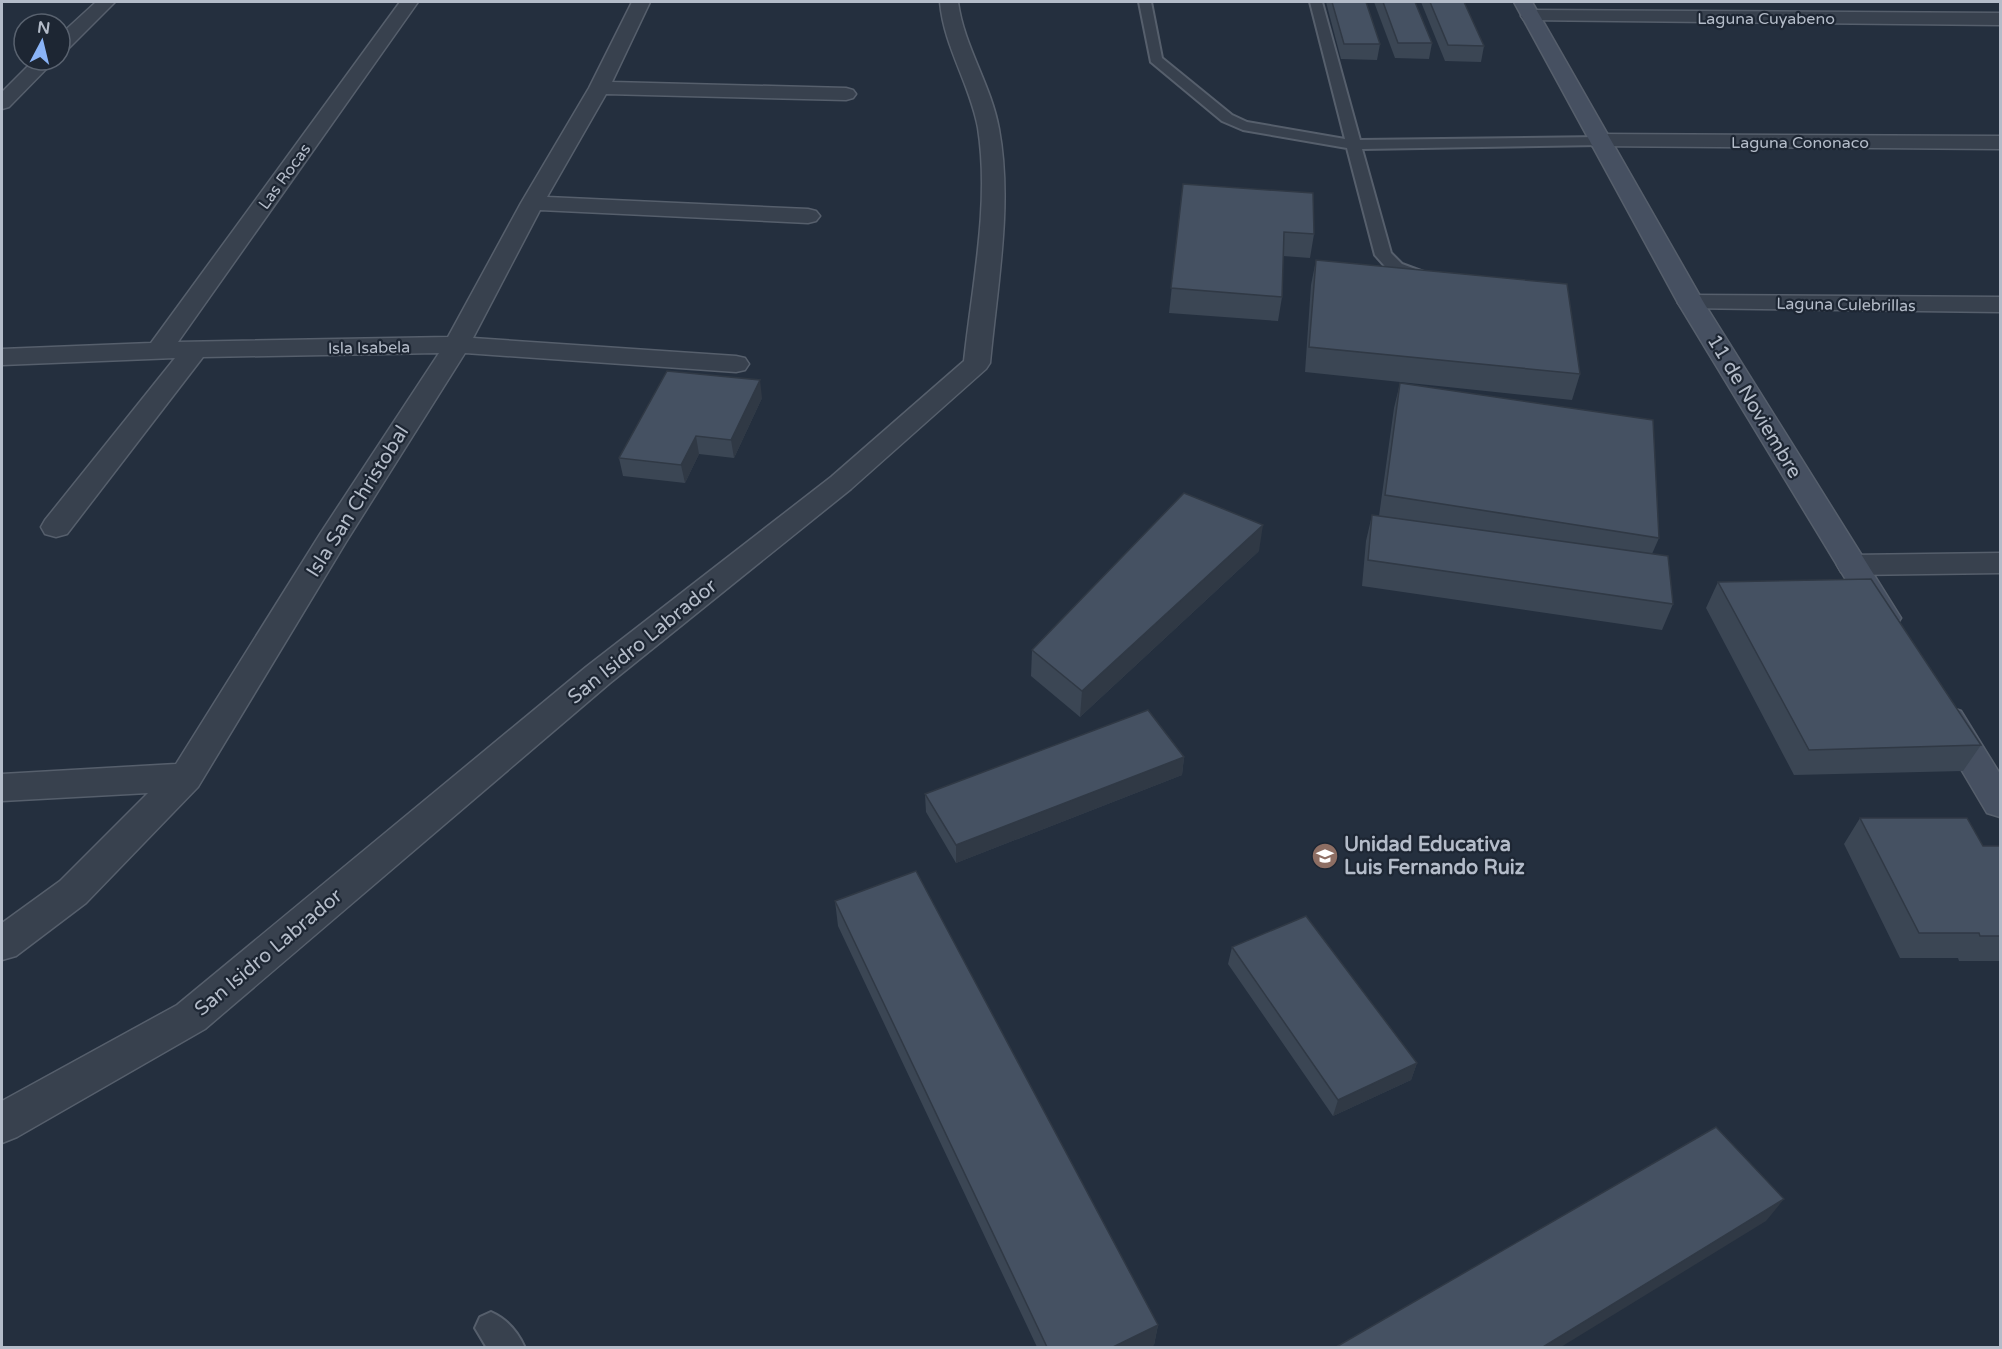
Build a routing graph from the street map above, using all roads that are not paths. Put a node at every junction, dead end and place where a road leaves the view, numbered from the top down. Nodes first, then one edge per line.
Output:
1 (106, 2) edge
2 (409, 2) edge
3 (641, 2) edge
4 (949, 2) edge
5 (1145, 2) edge
6 (1316, 2) edge
7 (1527, 9) edge
8 (2001, 19) edge
9 (72, 35) edge
10 (33, 72) edge
11 (599, 88) junction
12 (846, 94) dead end
13 (2, 103) edge
14 (1600, 141) junction
15 (2001, 143) edge
16 (1355, 145) junction
17 (532, 203) junction
18 (808, 216) dead end
19 (1442, 284) edge
20 (1691, 303) junction
21 (2001, 305) edge
22 (457, 345) junction
23 (159, 350) junction
24 (195, 350) junction
25 (2, 357) edge
26 (736, 364) dead end
27 (56, 527) dead end
28 (2001, 563) edge
29 (1852, 565) junction
30 (1901, 644) edge
31 (1932, 694) edge
32 (186, 777) junction
33 (2, 788) edge
34 (2001, 803) edge
35 (2, 944) edge
36 (2, 1124) edge

1 - 9 street
2 - 23 street, Las Rocas
3 - 11 street, Isla San Christobal
4 - 36 street, San Isidro Labrador
5 - 16 lane
6 - 16 lane
7 - 8 street, Laguna Cuyabeno
7 - 14 street, 11 de Noviembre
10 - 13 street
11 - 12 street
11 - 17 street, Isla San Christobal
14 - 15 street, Laguna Cononaco
14 - 16 lane
14 - 20 street, 11 de Noviembre
16 - 19 lane
17 - 18 street
17 - 22 street, Isla San Christobal
20 - 21 street, Laguna Culebrillas
20 - 29 street, 11 de Noviembre
22 - 24 street, Isla Isabela
22 - 26 street, Isla Isabela
22 - 32 street, Isla San Christobal
23 - 24 street, Isla Isabela
23 - 25 street, Isla Isabela
24 - 27 street
28 - 29 street
29 - 30 street, 11 de Noviembre
31 - 34 street
32 - 33 street
32 - 35 street, Isla San Christobal

